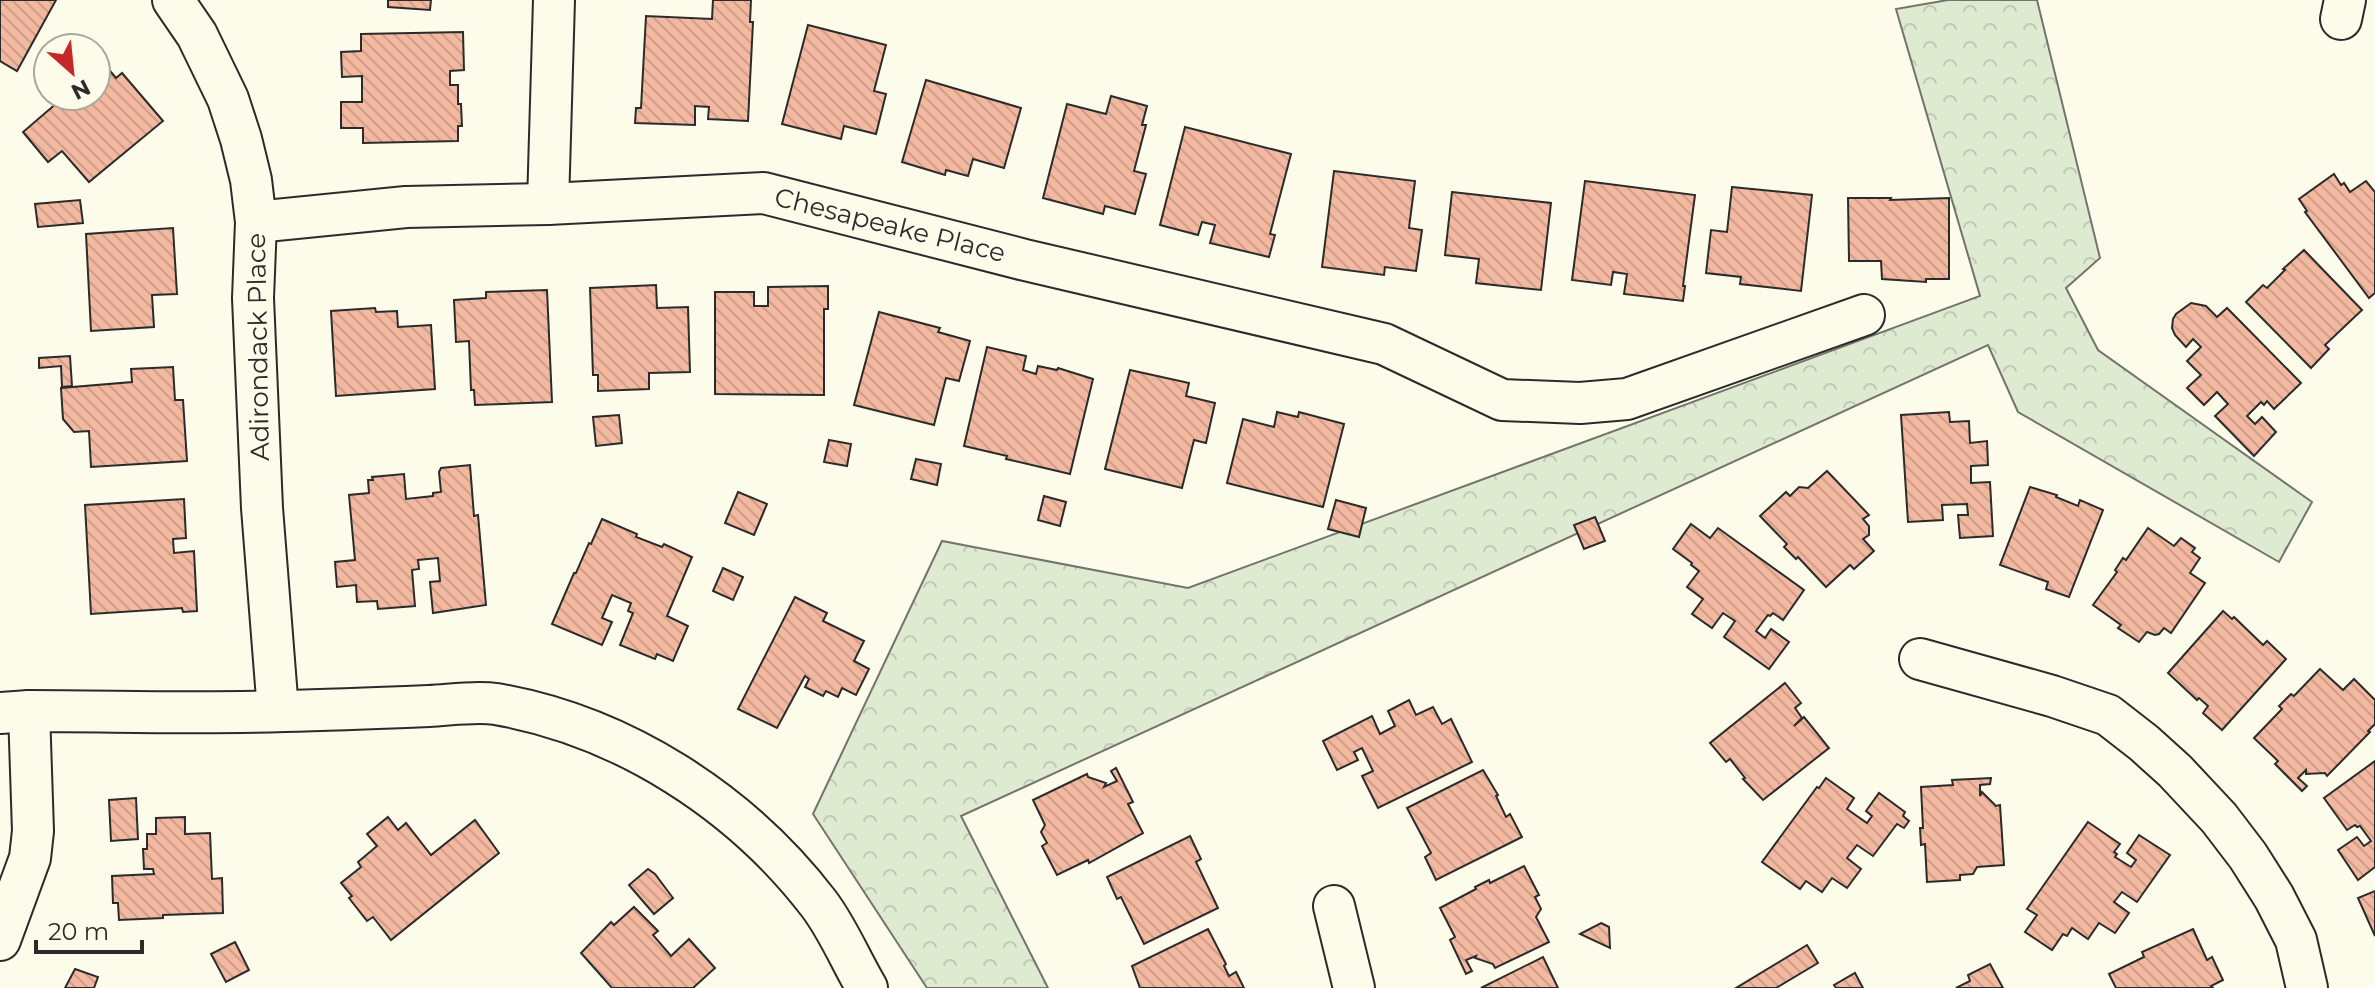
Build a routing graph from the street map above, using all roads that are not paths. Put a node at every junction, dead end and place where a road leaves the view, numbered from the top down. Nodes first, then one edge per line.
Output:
1 (173, 0) edge
2 (554, 0) edge
3 (548, 204) junction
4 (256, 222) junction
5 (1864, 315) dead end
6 (1920, 659) dead end
7 (278, 711) junction
8 (14, 712) edge
9 (1334, 906) dead end
10 (0, 940) edge
11 (867, 988) edge
12 (1354, 988) edge
13 (2307, 988) edge

1 - 4 street, Adirondack Place
2 - 3 street
3 - 4 street, Chesapeake Place
3 - 5 street, Chesapeake Place
4 - 7 street, Adirondack Place
6 - 13 street
7 - 8 street
7 - 11 street
8 - 10 street
9 - 12 street

